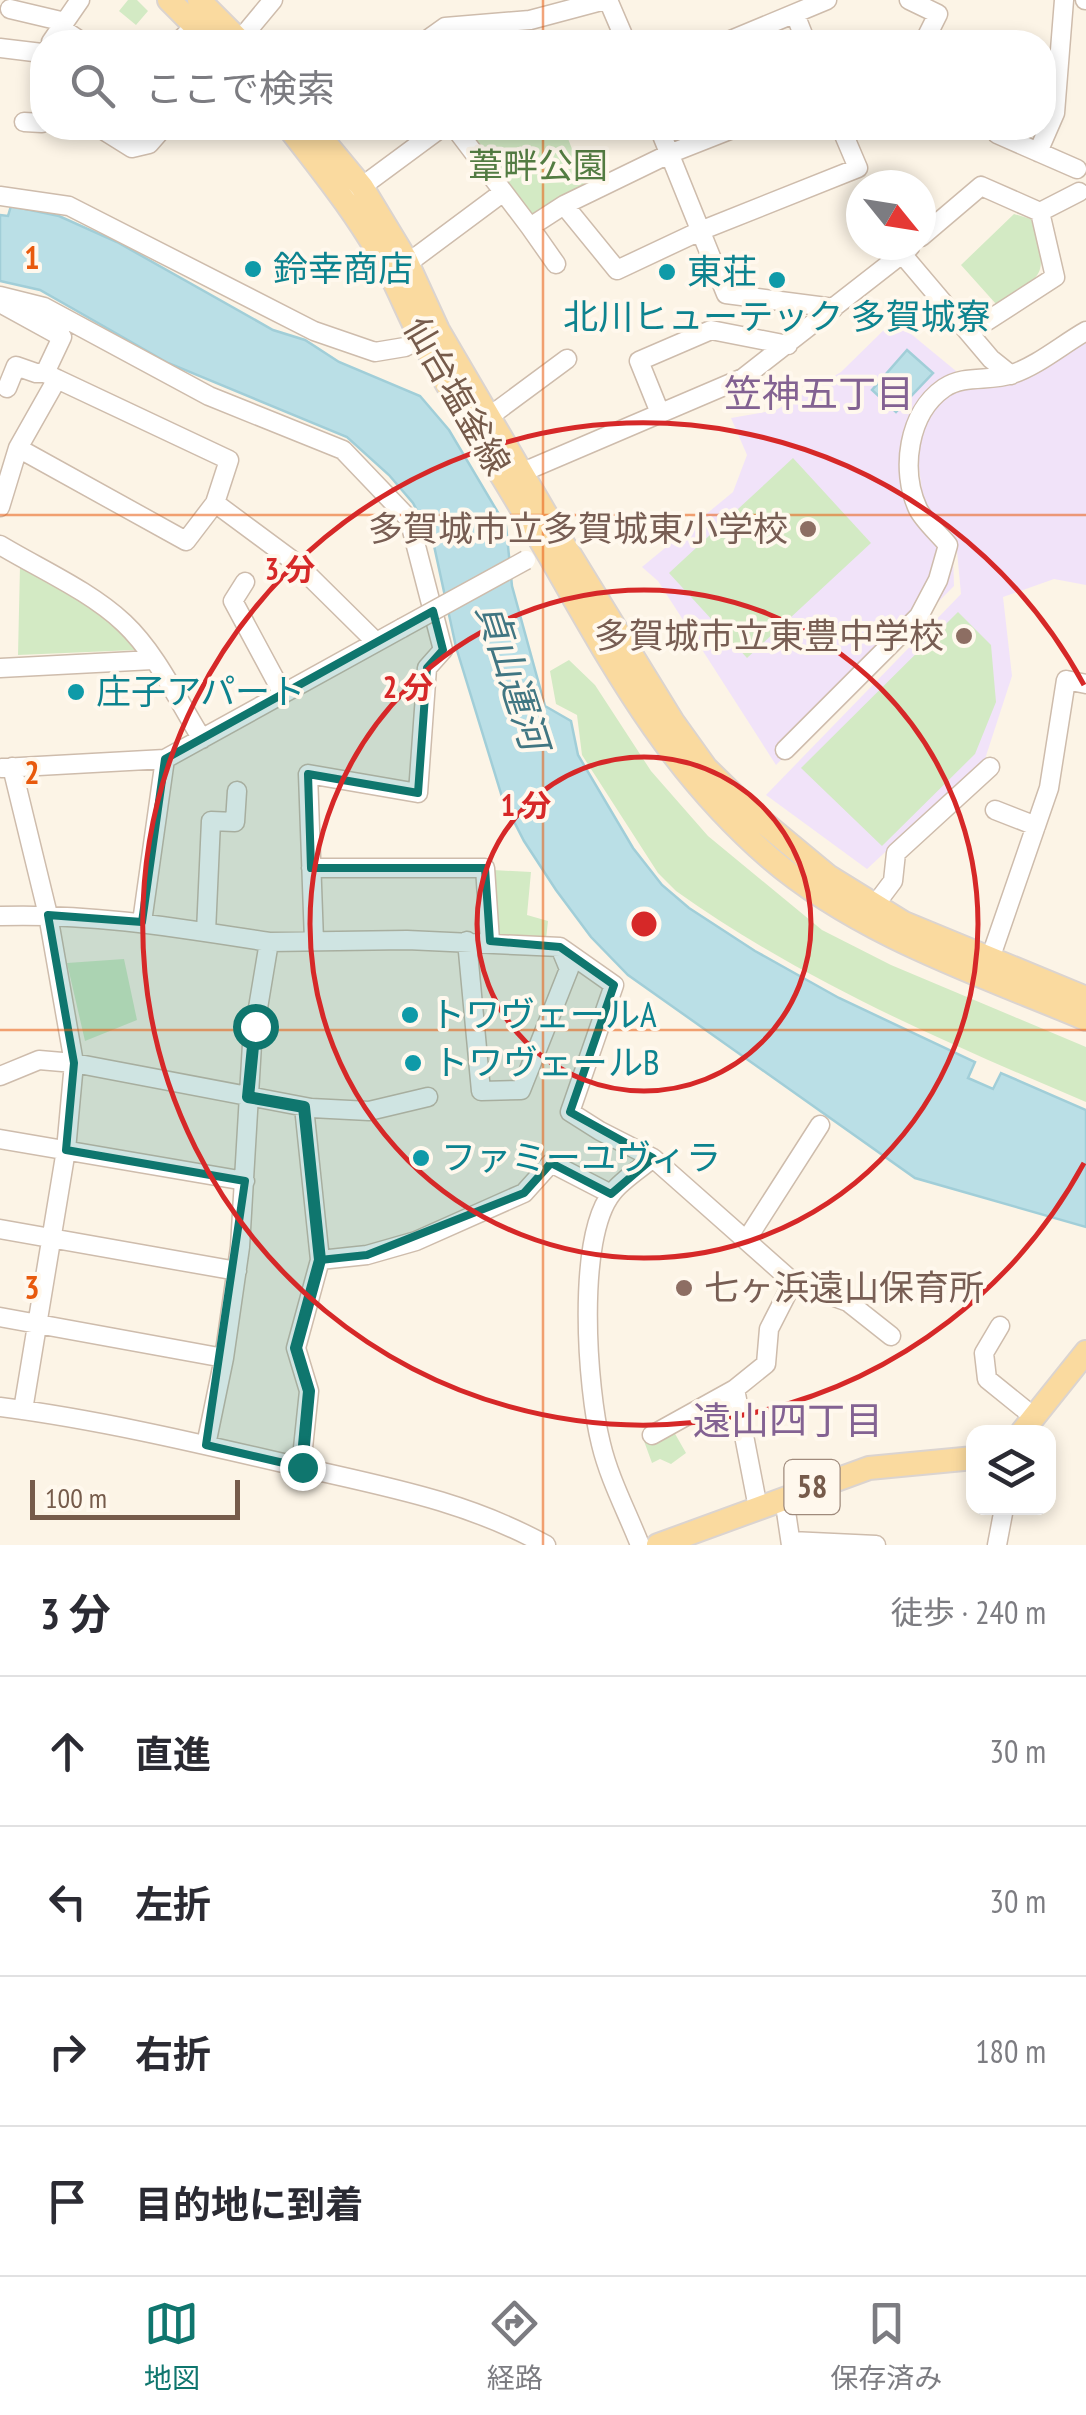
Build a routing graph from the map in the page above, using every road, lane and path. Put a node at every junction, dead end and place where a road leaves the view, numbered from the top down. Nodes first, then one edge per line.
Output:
1 (80, 0) edge
2 (169, 0) edge
3 (198, 0) edge
4 (273, 0) edge
5 (607, 0) edge
6 (827, 0) edge
7 (909, 0) edge
8 (1064, 0) edge
9 (10, 9) dead end
10 (795, 14) junction
11 (57, 30) edge
12 (60, 30) edge
13 (199, 30) edge
14 (228, 30) edge
15 (249, 30) edge
16 (442, 30) edge
17 (621, 30) edge
18 (756, 30) edge
19 (801, 30) edge
20 (930, 30) edge
21 (0, 48) edge
22 (30, 52) edge
23 (1056, 100) edge
24 (119, 140) edge
25 (152, 140) edge
26 (300, 140) edge
27 (320, 140) edge
28 (425, 140) edge
29 (464, 140) edge
30 (664, 140) edge
31 (704, 140) edge
32 (846, 140) edge
33 (1011, 140) edge
34 (1043, 140) edge
35 (1038, 152) junction
36 (669, 154) junction
37 (1077, 170) dead end
38 (502, 192) junction
39 (1079, 192) dead end
40 (353, 193) junction
41 (0, 196) edge
42 (564, 205) junction
43 (1040, 212) junction
44 (936, 224) edge
45 (530, 227) junction
46 (700, 231) junction
47 (894, 260) edge
48 (915, 260) edge
49 (408, 263) junction
50 (556, 264) dead end
51 (0, 300) edge
52 (834, 308) junction
53 (1086, 331) edge
54 (970, 332) junction
55 (430, 334) junction
56 (788, 345) junction
57 (567, 358) dead end
58 (1011, 375) junction
59 (51, 376) junction
60 (7, 388) dead end
61 (660, 413) junction
62 (490, 416) junction
63 (18, 448) junction
64 (523, 472) junction
65 (214, 502) junction
66 (0, 507) edge
67 (0, 544) edge
68 (544, 550) junction
69 (245, 582) dead end
70 (376, 642) junction
71 (153, 660) junction
72 (0, 668) edge
73 (1086, 684) edge
74 (283, 694) junction
75 (202, 739) junction
76 (784, 750) dead end
77 (165, 759) junction
78 (6, 767) edge
79 (990, 767) dead end
80 (237, 791) dead end
81 (994, 810) dead end
82 (1036, 826) junction
83 (310, 868) junction
84 (875, 905) junction
85 (48, 915) junction
86 (0, 916) edge
87 (142, 922) junction
88 (206, 932) junction
89 (314, 941) junction
90 (467, 941) junction
91 (490, 941) junction
92 (269, 942) junction
93 (560, 947) junction
94 (990, 959) junction
95 (1086, 998) edge
96 (1086, 1019) edge
97 (74, 1063) junction
98 (0, 1076) edge
99 (248, 1097) junction
100 (428, 1097) dead end
101 (304, 1107) junction
102 (820, 1125) dead end
103 (0, 1140) edge
104 (66, 1150) junction
105 (653, 1158) junction
106 (245, 1181) junction
107 (611, 1194) junction
108 (0, 1229) edge
109 (51, 1237) junction
110 (747, 1239) junction
111 (320, 1260) junction
112 (237, 1271) junction
113 (793, 1282) junction
114 (0, 1318) edge
115 (38, 1323) junction
116 (1000, 1326) dead end
117 (891, 1336) dead end
118 (1086, 1352) edge
119 (224, 1358) junction
120 (734, 1388) junction
121 (0, 1407) edge
122 (22, 1410) junction
123 (1028, 1425) edge
124 (652, 1436) dead end
125 (206, 1445) junction
126 (966, 1459) edge
127 (302, 1467) junction
128 (784, 1498) junction
129 (758, 1508) junction
130 (1003, 1515) edge
131 (695, 1540) edge
132 (791, 1543) edge
133 (546, 1545) edge
134 (640, 1545) edge
135 (658, 1545) edge
136 (876, 1545) edge
137 (997, 1545) edge

1 - 12 street
2 - 13 main road
3 - 14 main road
4 - 15 street
5 - 16 street
5 - 17 street
6 - 10 street
7 - 20 street
8 - 23 street
9 - 11 street
10 - 18 street
10 - 19 street
21 - 22 street
24 - 25 street
26 - 40 main road, 仙台塩釜線
27 - 40 main road, 仙台塩釜線
28 - 40 street
29 - 38 street
30 - 36 street
31 - 36 street
32 - 46 street
33 - 35 street
34 - 35 street
35 - 37 street
36 - 42 street
36 - 46 street
38 - 45 street
38 - 49 street
39 - 43 street
40 - 49 main road, 仙台塩釜線
40 - 55 main road, 仙台塩釜線
41 - 55 street
42 - 45 street
42 - 46 street
43 - 44 street
43 - 54 street
45 - 50 street
46 - 52 street
47 - 52 street
48 - 54 street
49 - 55 main road, 仙台塩釜線
51 - 59 street
51 - 83 street
52 - 56 street
53 - 58 street
54 - 58 street
55 - 62 main road, 仙台塩釜線
55 - 68 main road, 仙台塩釜線
56 - 61 street
56 - 61 street
57 - 62 street
58 - 76 street
59 - 60 street
59 - 63 street
59 - 65 street
61 - 64 street
62 - 64 main road, 仙台塩釜線
63 - 65 street
63 - 66 street
64 - 68 main road, 仙台塩釜線
65 - 70 street
67 - 71 street
68 - 70 street, bridge
68 - 84 main road, 仙台塩釜線
68 - 96 main road, 仙台塩釜線
69 - 74 street
70 - 74 street
71 - 72 street
71 - 75 street
73 - 82 street
74 - 75 street
75 - 77 street
77 - 78 street
77 - 87 street
78 - 85 street
79 - 84 street
80 - 88 street
81 - 82 street
82 - 94 street
83 - 89 street
83 - 91 street
84 - 94 main road, 仙台塩釜線
85 - 86 street
85 - 87 street
85 - 97 street
87 - 88 street
88 - 92 street
89 - 90 street
89 - 92 street
90 - 91 street
90 - 93 street
91 - 93 street
92 - 99 street
93 - 105 street
94 - 95 main road, 仙台塩釜線
97 - 98 street
97 - 99 street
97 - 104 street
99 - 101 street
99 - 106 street
100 - 101 street
101 - 111 street
102 - 110 street
103 - 104 street
104 - 106 street
104 - 109 street
105 - 107 street
105 - 110 street
106 - 112 street
107 - 111 street
107 - 134 street
108 - 109 street
109 - 112 street
109 - 115 street
110 - 113 street
111 - 127 street
112 - 119 street
113 - 117 street
113 - 120 street
114 - 115 street
115 - 119 street
115 - 122 street
116 - 123 street
118 - 123 main road
119 - 125 street
120 - 124 street
120 - 129 street
121 - 122 street
122 - 125 street
125 - 127 street
126 - 128 main road, 58
127 - 133 street
128 - 129 main road, 58
128 - 132 street
129 - 131 main road, 58
130 - 137 street
131 - 135 main road, 58
132 - 136 street

